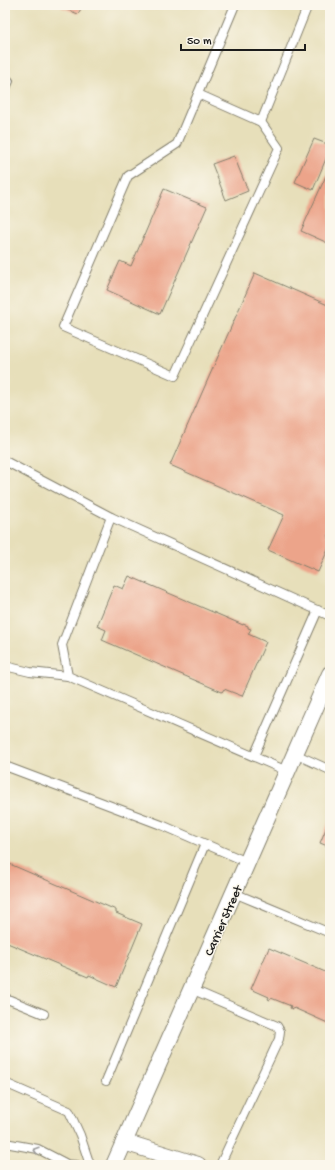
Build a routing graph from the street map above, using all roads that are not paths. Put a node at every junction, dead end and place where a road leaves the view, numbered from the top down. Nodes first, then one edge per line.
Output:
1 (235, 5) edge
2 (308, 5) edge
3 (5, 77) edge
4 (5, 90) edge
5 (198, 94) junction
6 (261, 122) junction
7 (5, 461) edge
8 (111, 517) junction
9 (318, 610) junction
10 (330, 616) edge
11 (5, 666) edge
12 (330, 674) edge
13 (68, 676) junction
14 (295, 754) junction
15 (254, 756) junction
16 (5, 766) edge
17 (330, 770) edge
18 (288, 771) junction
19 (205, 844) junction
20 (247, 862) junction
21 (234, 893) junction
22 (330, 933) edge
23 (191, 989) junction
24 (5, 998) edge
25 (44, 1014) dead end
26 (106, 1081) dead end
27 (5, 1083) edge
28 (124, 1142) junction
29 (5, 1143) edge
30 (65, 1163) junction
31 (5, 1164) edge
32 (11, 1165) edge
33 (57, 1165) edge
34 (77, 1165) edge
35 (90, 1165) edge
36 (114, 1165) edge
37 (198, 1165) edge
38 (220, 1165) edge

1 - 5 lane
2 - 6 lane
3 - 4 lane
5 - 6 lane
5 - 6 lane
7 - 8 lane
8 - 9 lane
8 - 13 lane
9 - 10 lane
9 - 15 lane
11 - 13 lane
12 - 14 street, Carrier Street
13 - 15 lane
14 - 17 lane
14 - 18 street, Carrier Street
15 - 18 lane
16 - 19 lane
18 - 20 street, Carrier Street
19 - 20 lane
19 - 26 lane
20 - 21 street, Carrier Street
21 - 22 lane
21 - 23 street, Carrier Street
23 - 28 street, Carrier Street
23 - 38 lane
24 - 25 lane
27 - 35 lane
28 - 36 street, Carrier Street
28 - 37 street
30 -> 29 lane
30 - 33 lane
30 - 34 lane
31 - 32 lane

